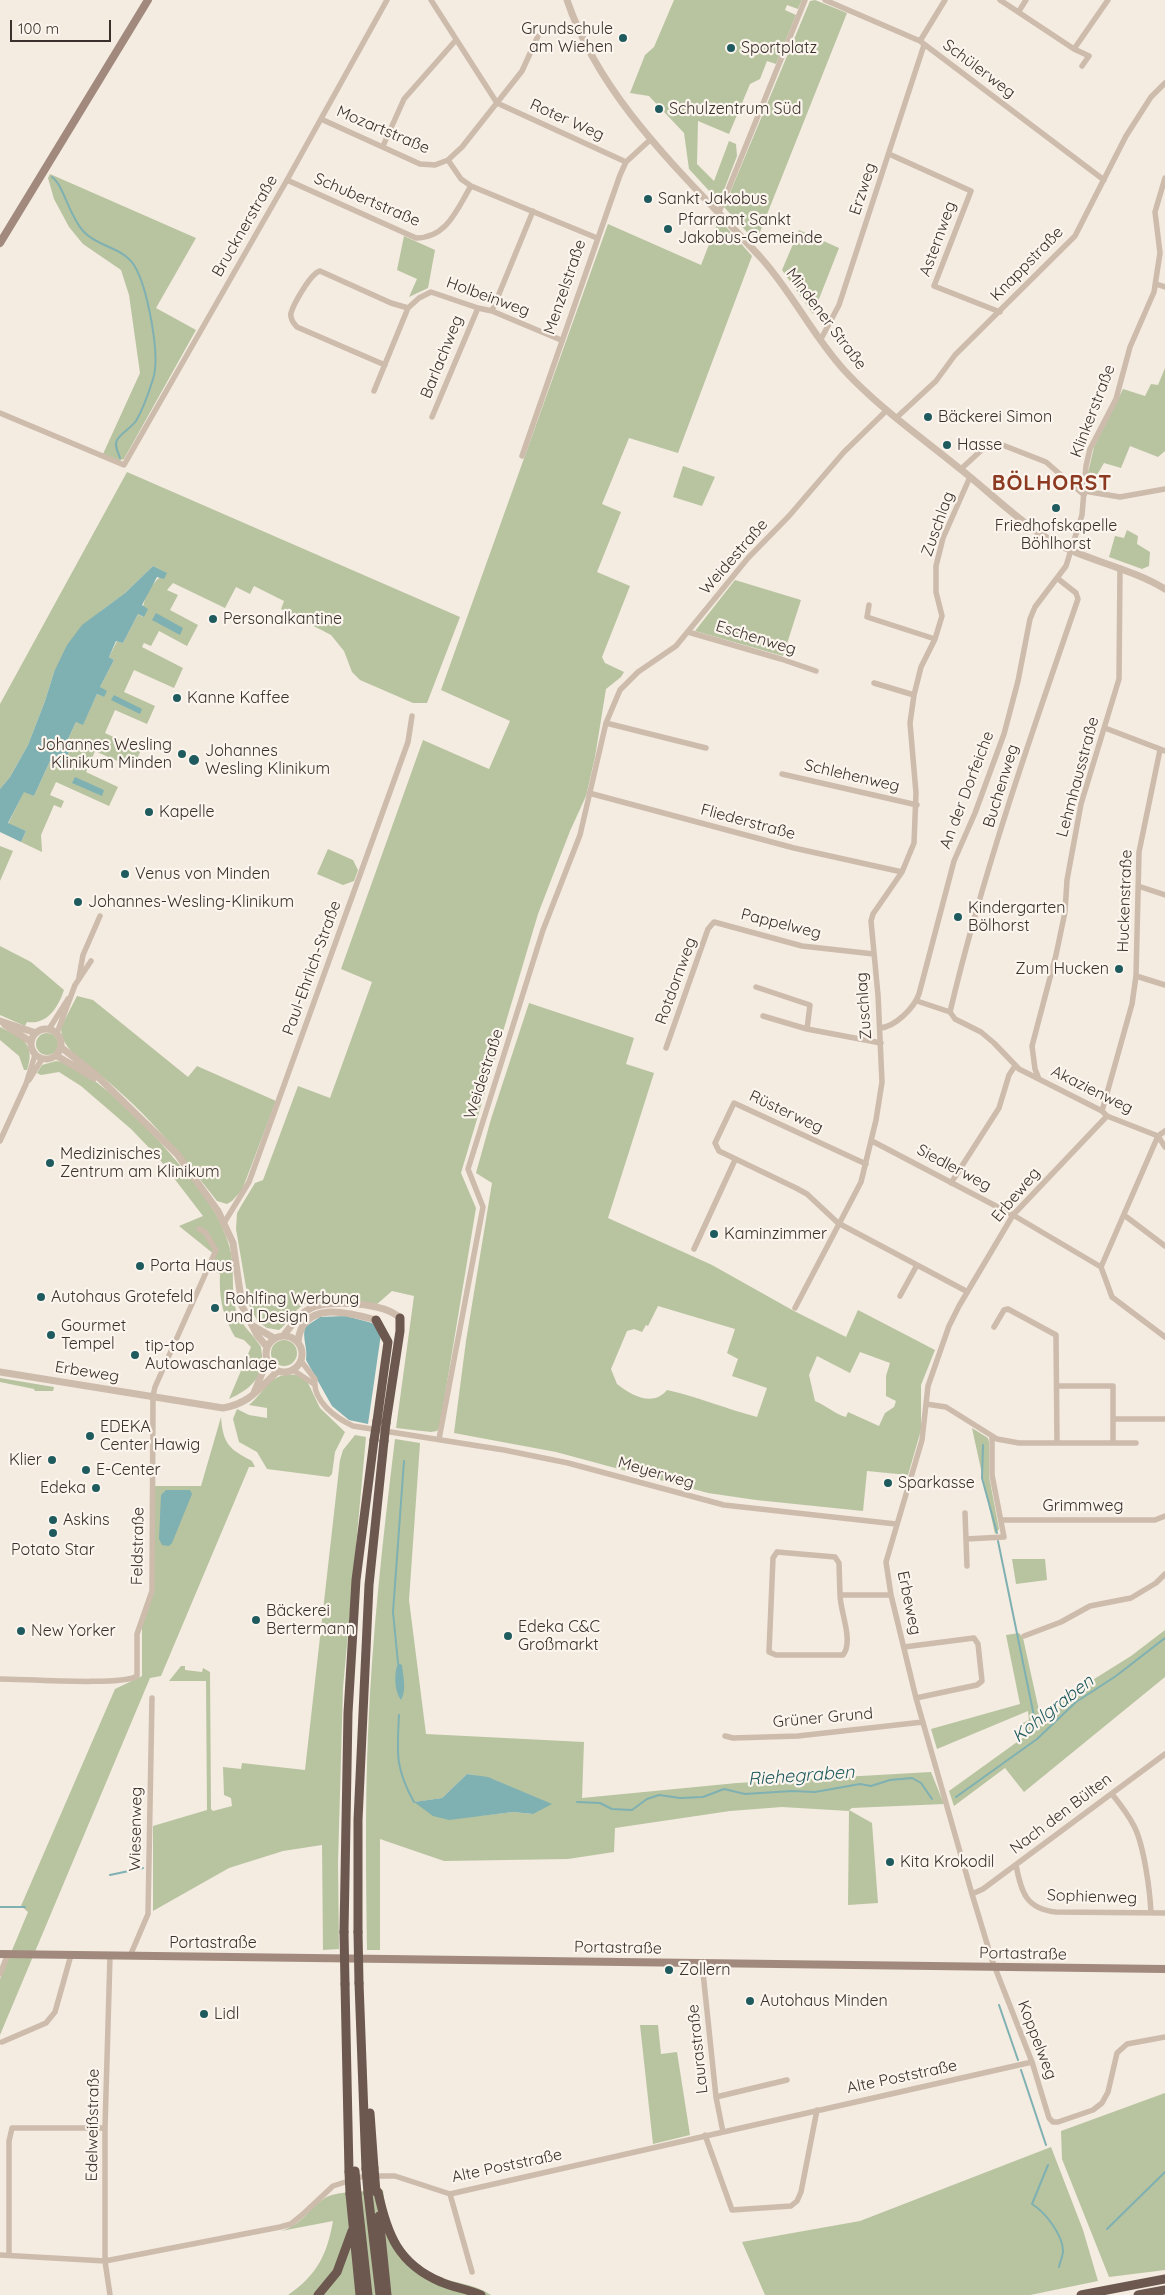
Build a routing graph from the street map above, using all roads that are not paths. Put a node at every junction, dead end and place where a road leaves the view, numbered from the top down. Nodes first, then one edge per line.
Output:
1 (148, 0) edge
2 (387, 0) edge
3 (431, 0) edge
4 (567, 0) edge
5 (805, 0) edge
6 (825, 0) edge
7 (945, 0) edge
8 (1000, 0) edge
9 (1026, 0) edge
10 (1108, 0) edge
11 (1019, 11) junction
12 (538, 36) dead end
13 (456, 40) junction
14 (922, 43) junction
15 (1074, 49) junction
16 (1082, 66) dead end
17 (1165, 83) edge
18 (497, 103) junction
19 (321, 119) junction
20 (651, 139) junction
21 (383, 146) junction
22 (889, 154) junction
23 (448, 160) junction
24 (626, 162) junction
25 (1165, 178) edge
26 (287, 180) junction
27 (1104, 180) junction
28 (471, 186) junction
29 (533, 211) junction
30 (719, 212) junction
31 (597, 238) junction
32 (0, 243) edge
33 (1156, 284) junction
34 (1165, 287) edge
35 (408, 308) junction
36 (478, 308) junction
37 (492, 310) junction
38 (1000, 312) junction
39 (821, 339) junction
40 (561, 340) junction
41 (384, 365) junction
42 (374, 391) dead end
43 (887, 410) junction
44 (0, 413) edge
45 (432, 417) dead end
46 (896, 418) junction
47 (522, 456) dead end
48 (961, 469) junction
49 (970, 477) junction
50 (1165, 488) edge
51 (1084, 493) junction
52 (1071, 551) junction
53 (1120, 568) junction
54 (1057, 578) junction
55 (1165, 589) edge
56 (869, 605) dead end
57 (688, 632) junction
58 (935, 639) junction
59 (816, 671) dead end
60 (874, 683) dead end
61 (914, 695) junction
62 (412, 716) dead end
63 (606, 723) junction
64 (1105, 728) junction
65 (706, 748) dead end
66 (1162, 750) edge
67 (782, 774) dead end
68 (589, 793) junction
69 (917, 805) junction
70 (902, 872) junction
71 (1138, 886) junction
72 (1165, 895) edge
73 (100, 916) dead end
74 (712, 923) joint
75 (874, 954) junction
76 (91, 961) dead end
77 (1136, 976) junction
78 (79, 977) junction
79 (1165, 985) edge
80 (756, 987) dead end
81 (69, 997) junction
82 (917, 1001) junction
83 (950, 1012) junction
84 (763, 1016) dead end
85 (0, 1022) edge
86 (880, 1028) junction
87 (49, 1029) junction
88 (807, 1029) junction
89 (36, 1033) junction
90 (57, 1033) junction
91 (31, 1042) junction
92 (881, 1043) junction
93 (62, 1048) junction
94 (666, 1048) dead end
95 (35, 1055) junction
96 (57, 1056) junction
97 (42, 1059) junction
98 (1015, 1066) junction
99 (1039, 1080) junction
100 (26, 1084) junction
101 (107, 1086) junction
102 (1104, 1113) junction
103 (1165, 1131) edge
104 (1158, 1136) junction
105 (0, 1141) edge
106 (872, 1141) junction
107 (1165, 1147) edge
108 (735, 1160) junction
109 (866, 1164) junction
110 (951, 1183) junction
111 (1013, 1215) junction
112 (1124, 1215) junction
113 (224, 1223) junction
114 (838, 1223) junction
115 (199, 1229) dead end
116 (1165, 1246) edge
117 (694, 1249) dead end
118 (917, 1265) junction
119 (1101, 1267) junction
120 (966, 1291) junction
121 (900, 1296) dead end
122 (795, 1308) dead end
123 (400, 1318) joint
124 (376, 1320) joint
125 (250, 1323) junction
126 (994, 1327) dead end
127 (284, 1335) junction
128 (1165, 1337) edge
129 (274, 1338) junction
130 (298, 1342) junction
131 (267, 1347) junction
132 (267, 1361) junction
133 (301, 1361) junction
134 (293, 1370) junction
135 (278, 1371) junction
136 (0, 1372) edge
137 (314, 1384) junction
138 (1057, 1386) junction
139 (254, 1393) junction
140 (153, 1396) junction
141 (926, 1404) junction
142 (1113, 1419) junction
143 (1165, 1419) edge
144 (382, 1422) junction
145 (992, 1436) junction
146 (439, 1439) junction
147 (1114, 1442) junction
148 (1057, 1443) junction
149 (1136, 1443) dead end
150 (965, 1513) dead end
151 (1165, 1516) edge
152 (1001, 1520) junction
153 (896, 1524) junction
154 (966, 1539) junction
155 (967, 1566) dead end
156 (1165, 1574) edge
157 (840, 1595) junction
158 (891, 1595) junction
159 (1024, 1636) dead end
160 (904, 1647) junction
161 (0, 1679) edge
162 (152, 1698) dead end
163 (916, 1698) junction
164 (923, 1722) junction
165 (725, 1736) dead end
166 (1165, 1754) edge
167 (1112, 1794) junction
168 (1016, 1865) junction
169 (972, 1894) junction
170 (1151, 1913) junction
171 (1165, 1913) edge
172 (4, 1954) edge
173 (71, 1955) junction
174 (110, 1956) junction
175 (130, 1956) junction
176 (702, 1963) junction
177 (995, 1967) junction
178 (1165, 1970) edge
179 (0, 1974) edge
180 (1165, 2037) edge
181 (2, 2042) dead end
182 (1032, 2062) junction
183 (788, 2080) dead end
184 (716, 2097) junction
185 (817, 2110) junction
186 (106, 2128) junction
187 (723, 2132) junction
188 (705, 2135) junction
189 (374, 2192) junction
190 (353, 2194) junction
191 (450, 2194) junction
192 (353, 2228) junction
193 (0, 2255) edge
194 (9, 2255) junction
195 (105, 2261) junction
196 (472, 2272) dead end
197 (1165, 2279) edge
198 (1165, 2290) edge
199 (110, 2295) edge
200 (318, 2295) edge
201 (360, 2295) edge
202 (368, 2295) edge
203 (380, 2295) edge
204 (387, 2295) edge
205 (481, 2295) edge
206 (1081, 2295) edge
207 (1138, 2295) edge

1 - 32 main road
2 - 19 street, Brucknerstraße
3 - 13 street
4 - 20 street, Mindener Straße
5 - 30 street
6 - 14 street, Schülerweg
7 - 14 street, Erzweg
8 - 11 street
9 - 11 street
10 - 15 street
11 - 15 street
12 - 18 street
13 - 18 street
13 - 21 street
14 - 22 street, Erzweg
14 - 27 street, Schülerweg
15 - 16 street
17 - 27 street, Knappstraße
18 - 23 street, Mozartstraße
18 - 24 street, Roter Weg
19 - 21 street, Mozartstraße
19 - 26 street, Brucknerstraße
20 - 24 street, Menzelstraße
20 - 30 street, Mindener Straße
21 - 23 street, Mozartstraße
22 - 38 street, Asternweg
22 - 39 street, Erzweg
23 - 28 street
24 - 31 street, Menzelstraße
25 - 33 street, Klinkerstraße
26 - 28 street, Schubertstraße
26 - 44 street, Brucknerstraße
27 - 38 street, Knappstraße
28 - 29 street
29 - 31 street
29 - 37 street
30 - 39 street, Mindener Straße
31 - 40 street, Menzelstraße
33 - 34 street
33 - 51 street, Klinkerstraße
35 - 36 street, Holbeinweg
35 - 41 street
35 - 41 street
36 - 37 street, Holbeinweg
36 - 45 street, Barlachweg
37 - 40 street, Holbeinweg
38 - 46 street, Knappstraße
39 - 43 street, Mindener Straße
40 - 47 street, Menzelstraße
41 - 42 street
43 - 46 street, Mindener Straße
43 - 57 street, Weidestraße
46 - 48 street, Mindener Straße
48 - 49 street, Mindener Straße
48 - 51 street
49 - 52 street, Mindener Straße
49 - 58 street, Zuschlag
50 - 51 street
51 - 52 street, Klinkerstraße
52 - 53 street, Mindener Straße
52 - 54 street, An der Dorfeiche
53 - 55 street, Mindener Straße
53 - 64 street, Lehmhausstraße
54 - 82 street, An der Dorfeiche
54 - 83 street, Buchenweg
56 - 58 street
57 - 59 street, Eschenweg
57 - 63 street, Weidestraße
58 - 61 street, Zuschlag
60 - 61 street
61 - 69 street, Zuschlag
62 - 113 street, Paul-Ehrlich-Straße
63 - 65 street
63 - 68 street, Weidestraße
64 - 66 street
64 - 99 street, Lehmhausstraße
66 - 71 street, Huckenstraße
67 - 69 street, Schlehenweg
68 - 70 street, Fliederstraße
68 - 146 street, Weidestraße
69 - 70 street, Zuschlag
70 - 75 street, Zuschlag
71 - 72 street
71 - 77 street, Huckenstraße
73 - 78 street
74 - 75 street, Pappelweg
74 - 94 street, Rotdornweg
75 - 86 street, Zuschlag
76 - 78 street
77 - 79 street
77 - 102 street, Huckenstraße
78 - 81 street
80 - 88 street
81 - 87 street
81 - 90 street
82 - 83 street
82 - 86 street
83 - 98 street, Akazienweg
84 - 88 street
85 - 89 street
85 - 91 street
86 - 92 street, Zuschlag
87 - 89 street
87 - 90 street
88 - 92 street
89 - 91 street
90 - 93 street
91 - 95 street
92 - 106 street, Zuschlag
93 - 96 street
93 - 101 street
95 - 97 street
95 - 100 street
96 - 97 street
96 - 101 street
97 - 100 street
98 - 99 street, Akazienweg
98 - 110 street
99 - 102 street, Akazienweg
100 - 105 street
101 - 113 street
102 - 104 street, Akazienweg
102 - 111 street, Erbeweg
103 - 104 street
104 - 107 street
104 - 112 street
106 - 109 street, Zuschlag
106 - 110 street, Siedlerweg
108 - 109 street, Rüsterweg
108 - 114 street, Rüsterweg
108 - 117 street
109 - 114 street, Zuschlag
110 - 111 street, Siedlerweg
111 - 119 street, Siedlerweg
111 - 120 street, Erbeweg
112 - 116 street
112 - 119 street
113 - 125 street
114 - 118 street, Rüsterweg
114 - 122 street, Zuschlag
115 - 140 street
118 - 120 street, Rüsterweg
118 - 121 street
119 - 128 street
120 - 141 street, Erbeweg
123 - 127 street
123 - 144 highway
124 - 130 street
124 - 144 highway
125 - 129 street
125 - 131 street
126 - 138 street
127 - 129 street
127 - 130 street
129 - 131 street
130 - 133 street
131 - 132 street
132 - 135 street
132 - 139 street
133 - 134 street
133 - 137 street
134 - 135 street
134 - 137 street
135 - 139 street, Erbeweg
136 - 140 street, Erbeweg
137 - 146 street, Meyerweg
138 - 142 street
138 - 148 street
139 - 140 street, Erbeweg
140 - 161 street, Feldstraße
141 - 145 street
141 - 153 street, Erbeweg
142 - 143 street
142 - 147 street
144 - 189 highway, bridge
144 - 190 highway, bridge
145 - 148 street
145 - 152 street
146 - 153 street, Meyerweg
147 - 148 street
147 - 149 street
150 - 154 street
151 - 152 street, Grimmweg
152 - 154 street
153 - 158 street, Erbeweg
154 - 155 street
156 - 159 street
157 - 157 street
157 - 158 street
158 - 160 street, Erbeweg
160 - 163 street, Erbeweg
160 - 163 street
162 - 175 street, Wiesenweg
163 - 164 street, Erbeweg
164 - 165 street, Grüner Grund
164 - 169 street, Erbeweg
166 - 167 street, Nach den Bülten
167 - 168 street, Nach den Bülten
167 - 170 street
168 - 169 street, Nach den Bülten
168 - 170 street, Sophienweg
169 - 177 street, Erbeweg
170 - 171 street, Sophienweg
172 - 173 main road, Portastraße
172 - 179 street
173 - 174 main road, Portastraße
173 - 181 street
174 - 175 main road, Portastraße
174 - 186 street, Edelweißstraße
175 - 176 main road, Portastraße
176 - 177 main road, Portastraße
176 - 184 street, Laurastraße
177 - 178 main road, Portastraße
177 - 182 street, Koppelweg
180 - 182 street, Koppelweg
182 - 185 street, Alte Poststraße
183 - 184 street
184 - 187 street, Laurastraße
185 - 187 street, Alte Poststraße
185 - 188 street
186 - 194 street
186 - 195 street, Edelweißstraße
187 - 188 street, Alte Poststraße
188 - 191 street, Alte Poststraße
189 - 203 highway
189 - 204 highway
189 - 205 highway
190 - 192 highway
190 - 202 highway
191 - 195 street, Alte Poststraße
191 - 196 street
192 - 200 highway
192 - 201 highway
193 - 194 street, Alte Poststraße
194 - 195 street, Alte Poststraße
195 - 199 street, Edelweißstraße
197 - 206 highway
198 - 207 highway

